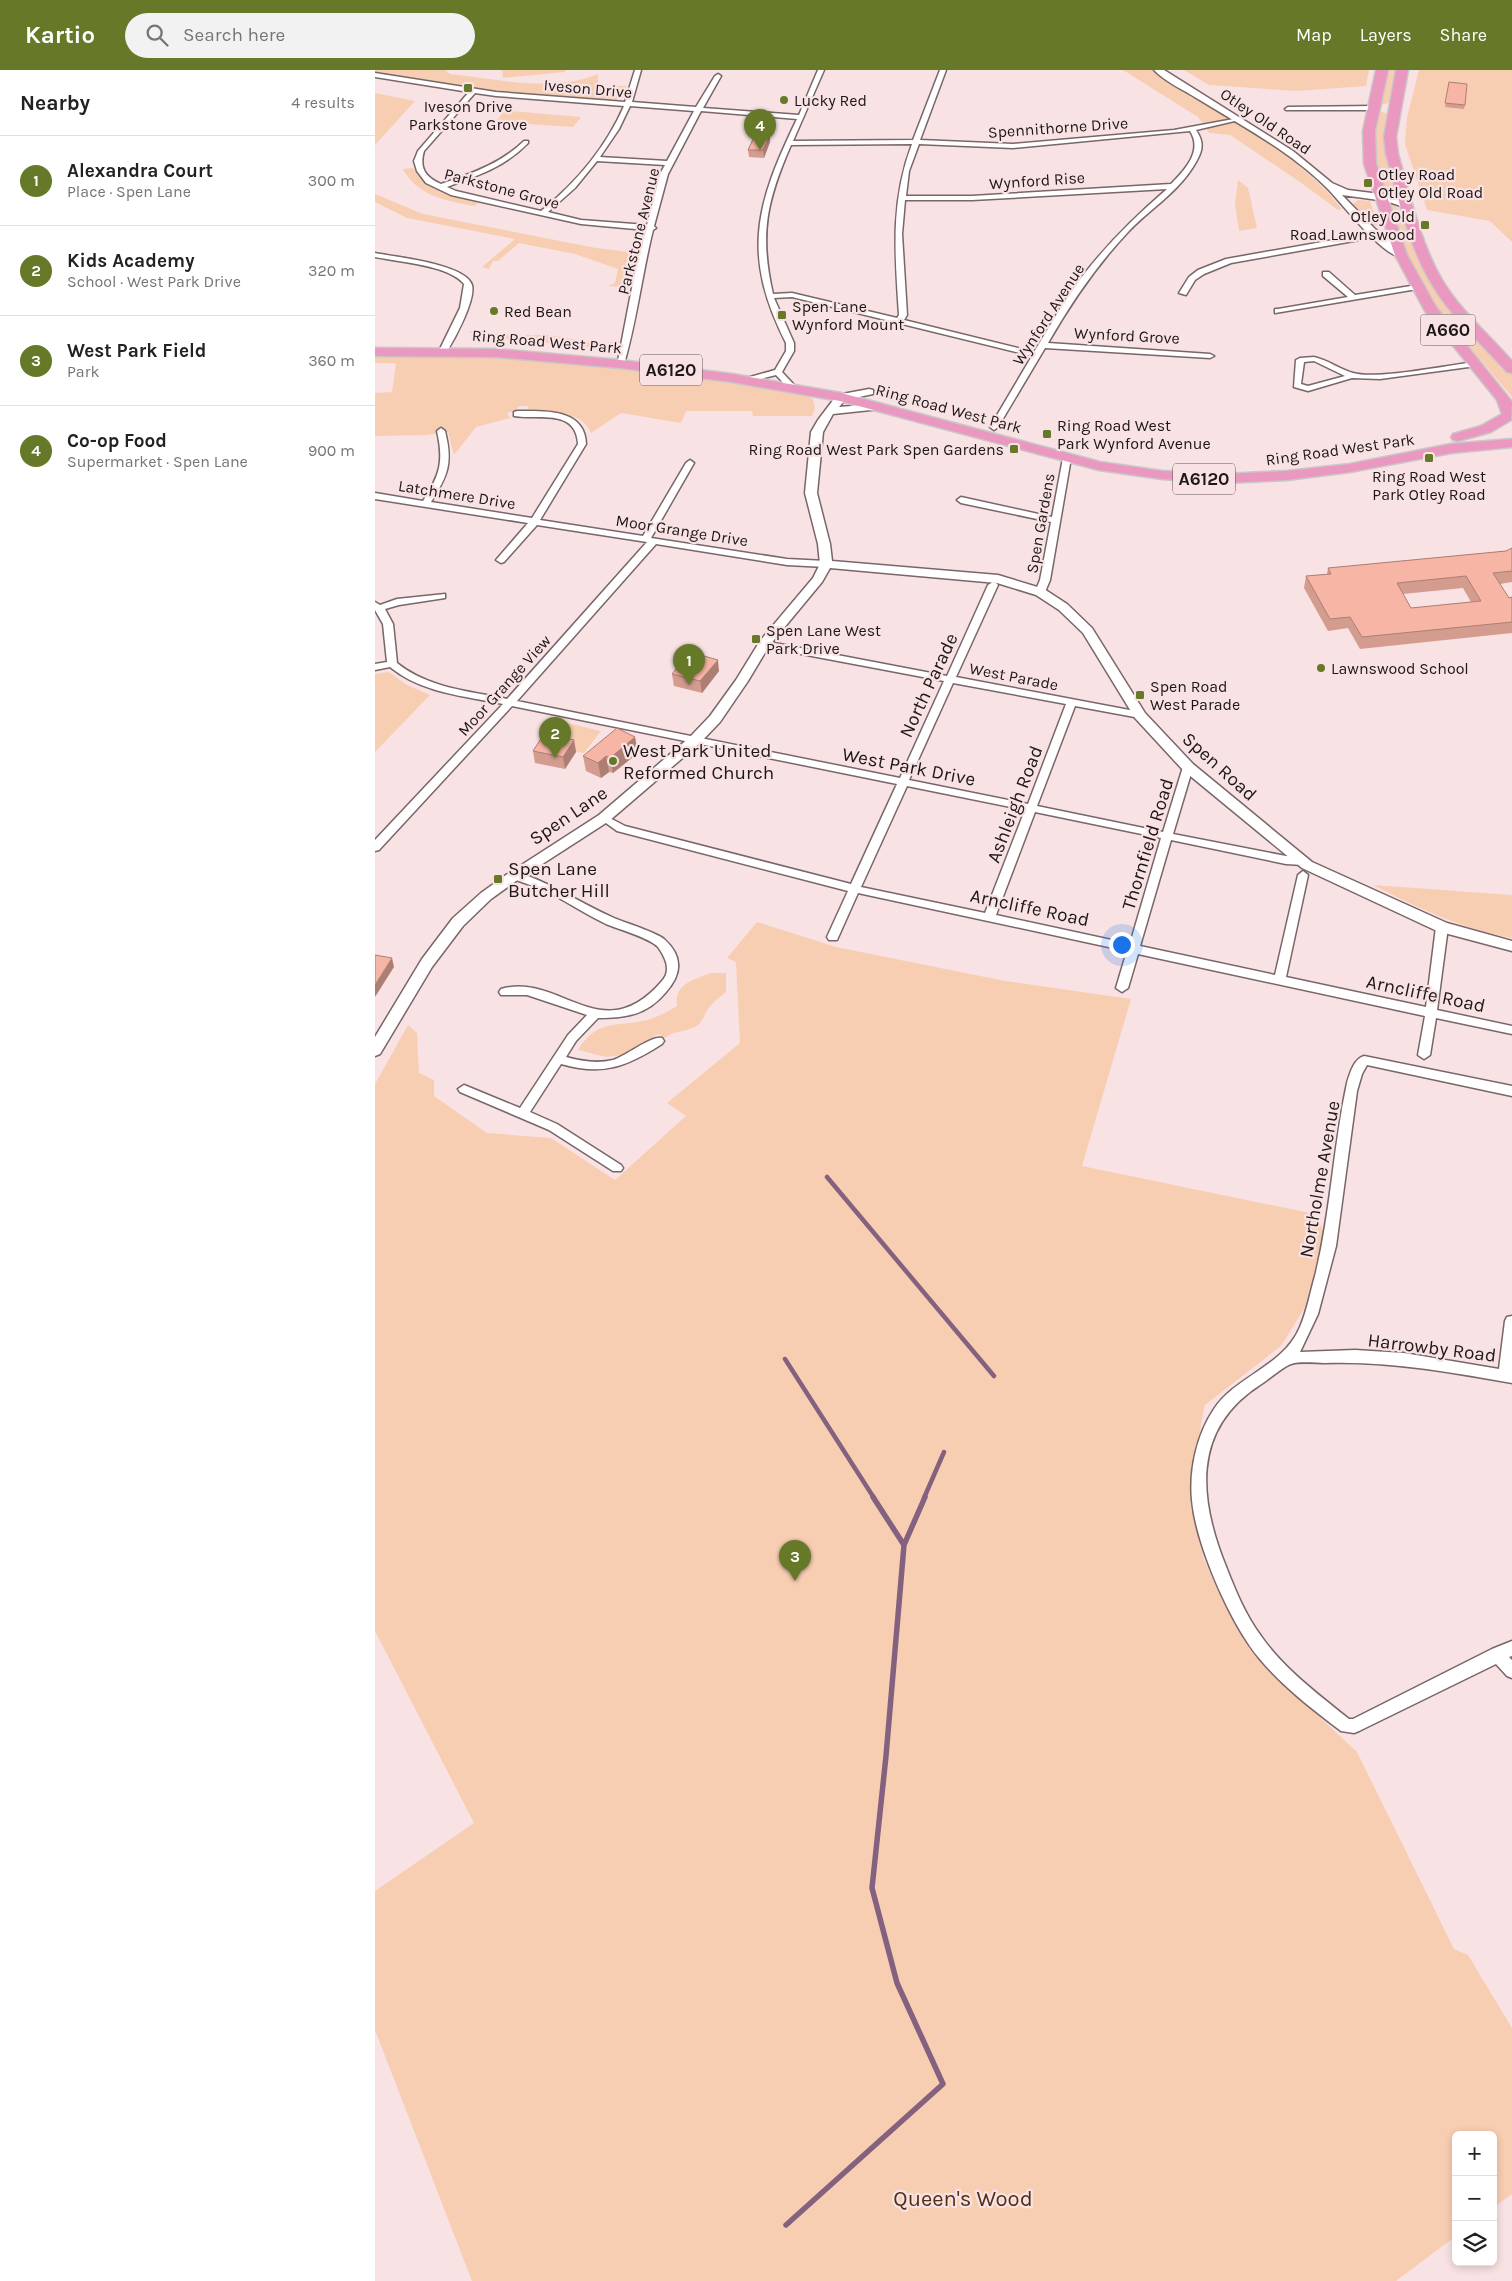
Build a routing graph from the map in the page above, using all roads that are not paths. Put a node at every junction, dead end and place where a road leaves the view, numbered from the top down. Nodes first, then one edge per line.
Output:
1 (638, 70) edge
2 (821, 70) edge
3 (943, 70) edge
4 (1159, 70) edge
5 (1382, 70) edge
6 (1402, 70) edge
7 (375, 75) edge
8 (718, 76) dead end
9 (473, 91) junction
10 (628, 105) junction
11 (1375, 108) junction
12 (1288, 109) dead end
13 (1394, 110) junction
14 (698, 111) junction
15 (801, 117) junction
16 (1237, 119) junction
17 (1192, 129) junction
18 (526, 142) dead end
19 (917, 142) junction
20 (788, 143) junction
21 (595, 159) junction
22 (668, 163) junction
23 (1329, 184) junction
24 (1175, 186) junction
25 (440, 187) junction
26 (1366, 196) junction
27 (1381, 197) junction
28 (901, 198) junction
29 (1346, 205) junction
30 (1407, 205) junction
31 (542, 213) junction
32 (652, 228) junction
33 (1373, 235) junction
34 (375, 255) edge
35 (1401, 255) junction
36 (1326, 274) dead end
37 (1417, 287) junction
38 (1183, 293) dead end
39 (769, 296) junction
40 (1354, 298) junction
41 (1278, 311) dead end
42 (899, 322) junction
43 (375, 343) edge
44 (1043, 345) junction
45 (446, 346) junction
46 (375, 352) edge
47 (1037, 355) junction
48 (1210, 356) dead end
49 (622, 360) junction
50 (1477, 364) junction
51 (1512, 369) edge
52 (778, 372) junction
53 (1352, 376) junction
54 (745, 380) junction
55 (793, 388) junction
56 (839, 390) junction
57 (876, 406) junction
58 (830, 411) junction
59 (1508, 413) edge
60 (517, 414) dead end
61 (994, 427) junction
62 (441, 431) dead end
63 (1512, 432) edge
64 (1512, 444) edge
65 (1067, 458) junction
66 (690, 463) dead end
67 (375, 496) edge
68 (961, 500) dead end
69 (426, 504) junction
70 (1055, 520) junction
71 (534, 522) junction
72 (650, 540) junction
73 (501, 560) dead end
74 (826, 564) junction
75 (993, 585) dead end
76 (1040, 592) junction
77 (442, 596) dead end
78 (377, 607) edge
79 (764, 644) junction
80 (391, 664) junction
81 (375, 667) edge
82 (950, 679) junction
83 (1072, 702) junction
84 (509, 703) junction
85 (1140, 715) junction
86 (695, 740) junction
87 (1188, 767) junction
88 (903, 783) junction
89 (1031, 809) junction
90 (604, 818) junction
91 (1167, 836) junction
92 (375, 846) edge
93 (1303, 861) junction
94 (514, 875) junction
95 (1303, 875) dead end
96 (855, 888) junction
97 (989, 918) junction
98 (1442, 927) junction
99 (833, 937) dead end
100 (1512, 946) edge
101 (1133, 949) junction
102 (1279, 981) junction
103 (1122, 988) dead end
104 (505, 992) dead end
105 (595, 1014) junction
106 (1431, 1014) junction
107 (1512, 1030) edge
108 (379, 1035) edge
109 (659, 1041) dead end
110 (375, 1050) edge
111 (1424, 1054) dead end
112 (559, 1059) junction
113 (464, 1089) dead end
114 (1512, 1091) edge
115 (522, 1114) junction
116 (617, 1168) dead end
117 (1512, 1321) edge
118 (1287, 1358) junction
119 (1508, 1376) edge
120 (1512, 1648) edge
121 (1497, 1654) junction
122 (1512, 1671) edge

1 - 10 street
2 - 15 street
3 - 19 street
4 - 16 street, Otley Old Road
5 - 11 highway, A660
6 - 13 highway, A660
7 - 9 street, Iveson Drive
8 - 14 street, Parkstone Avenue
9 - 10 street, Iveson Drive
9 - 25 street, Parkstone Grove
10 - 14 street, Iveson Drive
10 - 21 street
11 - 12 street
11 - 13 highway
11 - 27 highway, A660
13 - 30 highway, A660
14 - 15 street, Iveson Drive
14 - 22 street, Parkstone Avenue
15 - 20 street
16 - 17 street, Spennithorne Drive
16 - 23 street, Otley Old Road
17 - 19 street, Spennithorne Drive
17 - 24 street, Wynford Avenue
18 - 25 street
19 - 20 street, Spennithorne Drive
19 - 28 street
20 - 39 street
21 - 22 street
21 - 31 street
22 - 32 street, Parkstone Avenue
23 - 26 street, Otley Old Road
23 - 29 street, Otley Old Road
24 - 28 street, Wynford Rise
24 - 44 street, Wynford Avenue
25 - 31 street, Parkstone Grove
26 - 27 street, Otley Old Road
26 - 29 street
27 - 30 street, Otley Old Road
27 - 35 highway, A660
28 - 42 street
29 - 33 street, Otley Old Road
30 - 51 highway, A660
31 - 32 street, Parkstone Grove
32 - 49 street, Parkstone Avenue
33 - 35 street, Otley Old Road
33 - 38 street
34 - 45 street
35 - 37 highway, A660
36 - 40 street
37 - 40 street
37 - 50 highway, A660
39 - 42 street
39 - 52 street
40 - 41 street
42 - 47 street
43 - 45 highway, Ring Road West Park / A6120
44 - 47 street, Wynford Avenue
44 - 48 street, Wynford Grove
45 - 46 highway, Ring Road West Park / A6120
45 - 49 highway, Ring Road West Park / A6120
47 - 61 street, Wynford Avenue
49 - 52 highway, Ring Road West Park / A6120
49 - 54 highway, Ring Road West Park / A6120
50 - 53 street
50 - 59 highway, A660
52 - 54 street
52 - 55 street
52 - 56 highway, Ring Road West Park / A6120
53 - 53 street
54 - 55 highway, Ring Road West Park / A6120
55 - 56 highway, Ring Road West Park / A6120
56 - 57 highway, Ring Road West Park / A6120
56 - 58 street
56 - 61 highway, Ring Road West Park / A6120
57 - 58 street
57 - 65 highway, Ring Road West Park / A6120
58 - 74 street
59 - 61 highway, Ring Road West Park / A6120
59 - 63 highway
60 - 71 street
62 - 69 street
64 - 65 highway, Ring Road West Park / A6120
65 - 70 street, Spen Gardens
66 - 72 street, Moor Grange View
67 - 69 street, Latchmere Drive
68 - 70 street
69 - 71 street, Latchmere Drive
70 - 76 street, Spen Gardens
71 - 72 street, Moor Grange Drive
71 - 73 street
72 - 74 street, Moor Grange Drive
72 - 84 street, Moor Grange View
74 - 76 street, Spen Road
74 - 79 street, Spen Lane
75 - 82 street, North Parade
76 - 85 street, Spen Road
77 - 78 street
78 - 80 street
79 - 82 street, West Parade
79 - 86 street, Spen Lane
80 - 81 street
80 - 84 street, West Park Drive
82 - 83 street, West Parade
82 - 88 street, North Parade
83 - 85 street, West Parade
83 - 89 street, Ashleigh Road
84 - 86 street, West Park Drive
84 - 92 street, Moor Grange View
85 - 87 street, Spen Road
86 - 88 street, West Park Drive
86 - 90 street, Spen Lane
87 - 91 street, Thornfield Road
87 - 93 street, Spen Road
88 - 89 street, West Park Drive
88 - 96 street, North Parade
89 - 91 street, West Park Drive
89 - 97 street, Ashleigh Road
90 - 94 street, Spen Lane
90 - 96 street, Arncliffe Road
91 - 93 street, West Park Drive
91 - 101 street, Thornfield Road
93 - 98 street, Spen Road
94 - 105 street
94 - 108 street, Spen Lane
95 - 102 street
96 - 97 street, Arncliffe Road
96 - 99 street, North Parade
97 - 101 street, Arncliffe Road
98 - 100 street, Spen Road
98 - 106 street
101 - 102 street, Arncliffe Road
101 - 103 street, Thornfield Road
102 - 106 street, Arncliffe Road
104 - 105 street
105 - 112 street
106 - 107 street, Arncliffe Road
106 - 111 street
108 - 110 street, Spen Lane
109 - 112 street
112 - 115 street
113 - 115 street
114 - 118 street, Northolme Avenue
115 - 116 street
117 - 119 street
118 - 119 street, Harrowby Road
118 - 121 street
120 - 121 street
121 - 122 street

